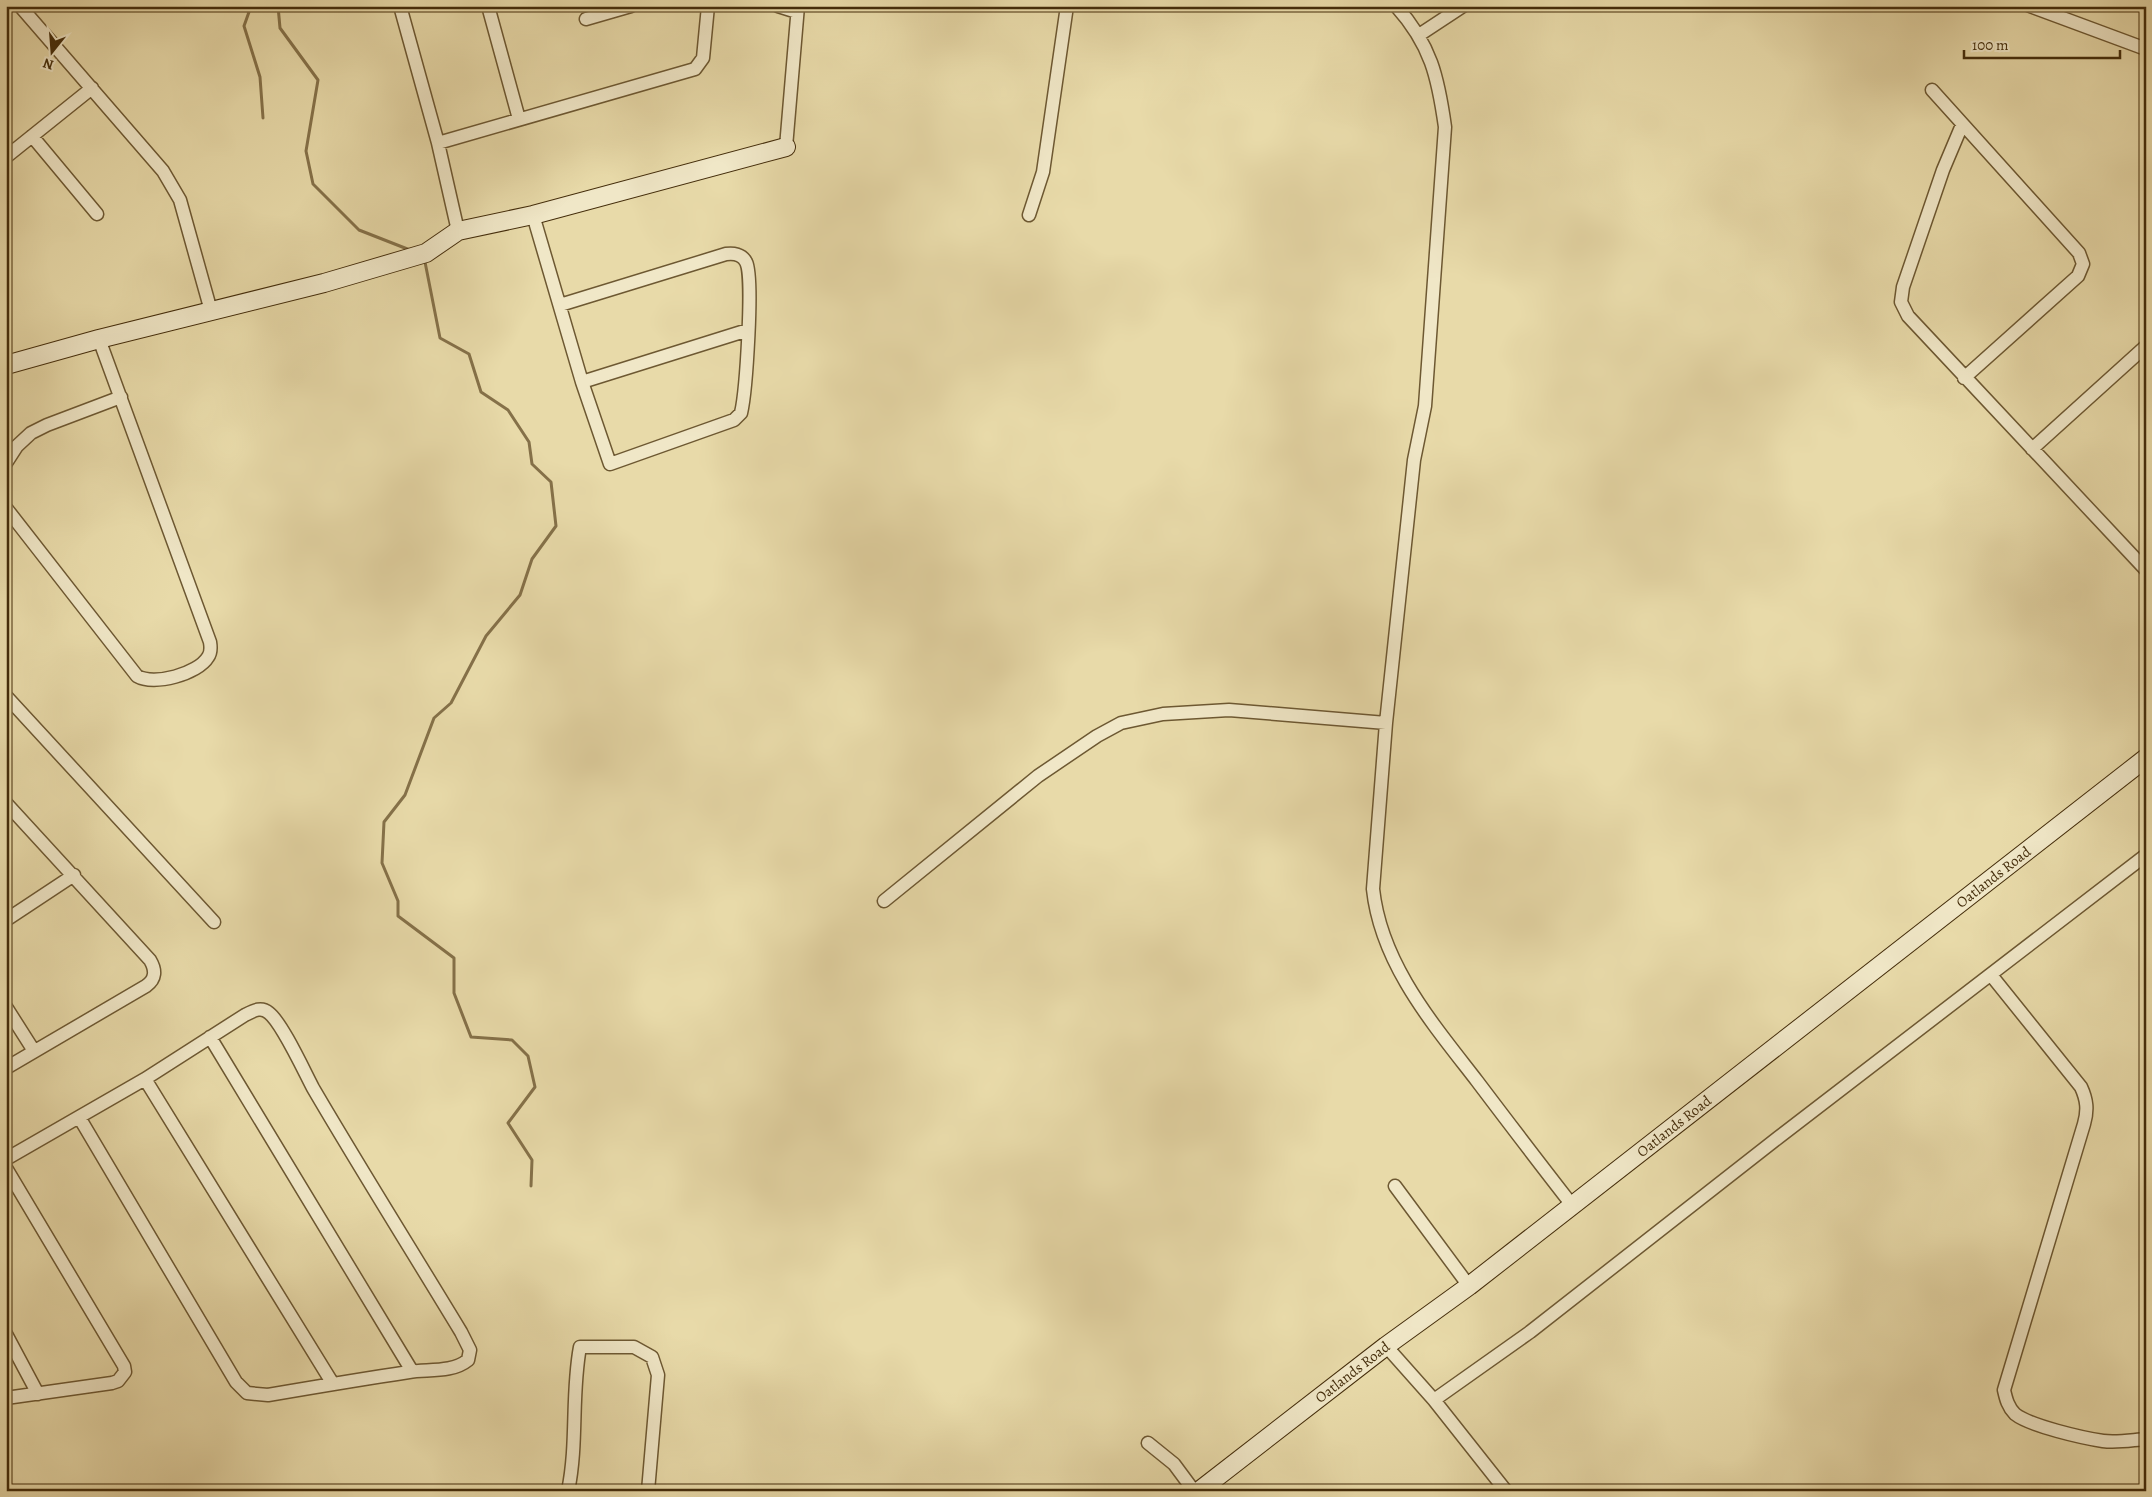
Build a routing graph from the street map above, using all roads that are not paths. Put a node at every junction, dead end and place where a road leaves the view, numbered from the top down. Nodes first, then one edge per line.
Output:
1 (20, 6) edge
2 (400, 6) edge
3 (488, 6) edge
4 (631, 6) edge
5 (708, 6) edge
6 (778, 6) edge
7 (1067, 6) edge
8 (1396, 6) edge
9 (1463, 6) edge
10 (2030, 6) edge
11 (798, 9) edge
12 (586, 18) dead end
13 (1419, 35) junction
14 (2146, 49) edge
15 (92, 88) junction
16 (1932, 90) dead end
17 (519, 119) junction
18 (1962, 125) junction
19 (32, 136) junction
20 (438, 143) junction
21 (786, 147) joint
22 (6, 157) edge
23 (97, 214) dead end
24 (1029, 214) dead end
25 (533, 215) junction
26 (458, 231) junction
27 (560, 305) junction
28 (212, 311) junction
29 (748, 330) junction
30 (99, 339) junction
31 (2146, 346) edge
32 (6, 365) edge
33 (1964, 378) junction
34 (582, 382) junction
35 (121, 397) junction
36 (2032, 449) junction
37 (6, 463) edge
38 (6, 508) edge
39 (2146, 570) edge
40 (6, 696) edge
41 (1386, 723) junction
42 (2146, 758) edge
43 (6, 803) edge
44 (2146, 855) edge
45 (74, 876) junction
46 (884, 901) dead end
47 (6, 920) edge
48 (214, 922) dead end
49 (1992, 975) junction
50 (6, 1007) edge
51 (210, 1037) junction
52 (34, 1051) junction
53 (6, 1068) edge
54 (145, 1079) junction
55 (79, 1117) junction
56 (6, 1159) edge
57 (6, 1168) edge
58 (1395, 1186) dead end
59 (1572, 1205) junction
60 (1469, 1286) junction
61 (6, 1334) edge
62 (1386, 1346) junction
63 (412, 1371) junction
64 (333, 1384) junction
65 (38, 1394) junction
66 (6, 1398) edge
67 (1434, 1400) junction
68 (2146, 1439) edge
69 (1148, 1442) dead end
70 (568, 1491) edge
71 (648, 1491) edge
72 (1194, 1491) edge
73 (1200, 1491) edge
74 (1506, 1491) edge

1 - 15 street
2 - 20 street
3 - 17 street
4 - 12 street
5 - 17 street
6 - 11 street
7 - 24 street
8 - 13 street
9 - 13 street
10 - 14 street
11 - 21 street
13 - 41 street
15 - 19 street
15 - 28 street
16 - 18 street
17 - 20 street
18 - 33 street
18 - 33 street
19 - 22 street
19 - 23 street
20 - 26 street
21 - 25 street
25 - 26 street
25 - 27 street
26 - 28 street
27 - 29 street
27 - 34 street
28 - 30 street
29 - 34 street
29 - 34 street
30 - 32 street
30 - 35 street
31 - 36 street
33 - 36 street
35 - 37 street
35 - 38 street
36 - 39 street
40 - 48 street
41 - 46 street
41 - 59 street
42 - 59 street, Oatlands Road
43 - 45 street
44 - 49 street
45 - 47 street
45 - 52 street
49 - 67 street
49 - 68 street
50 - 52 street
51 - 54 street
51 - 63 street
51 - 63 street
52 - 53 street
54 - 55 street
54 - 64 street
55 - 56 street
55 - 64 street
57 - 65 street
58 - 60 street
59 - 60 street, Oatlands Road
60 - 62 street, Oatlands Road
61 - 65 street
62 - 67 street
62 - 73 street, Oatlands Road
63 - 64 street
65 - 66 street
67 - 74 street
69 - 72 street
70 - 71 street

